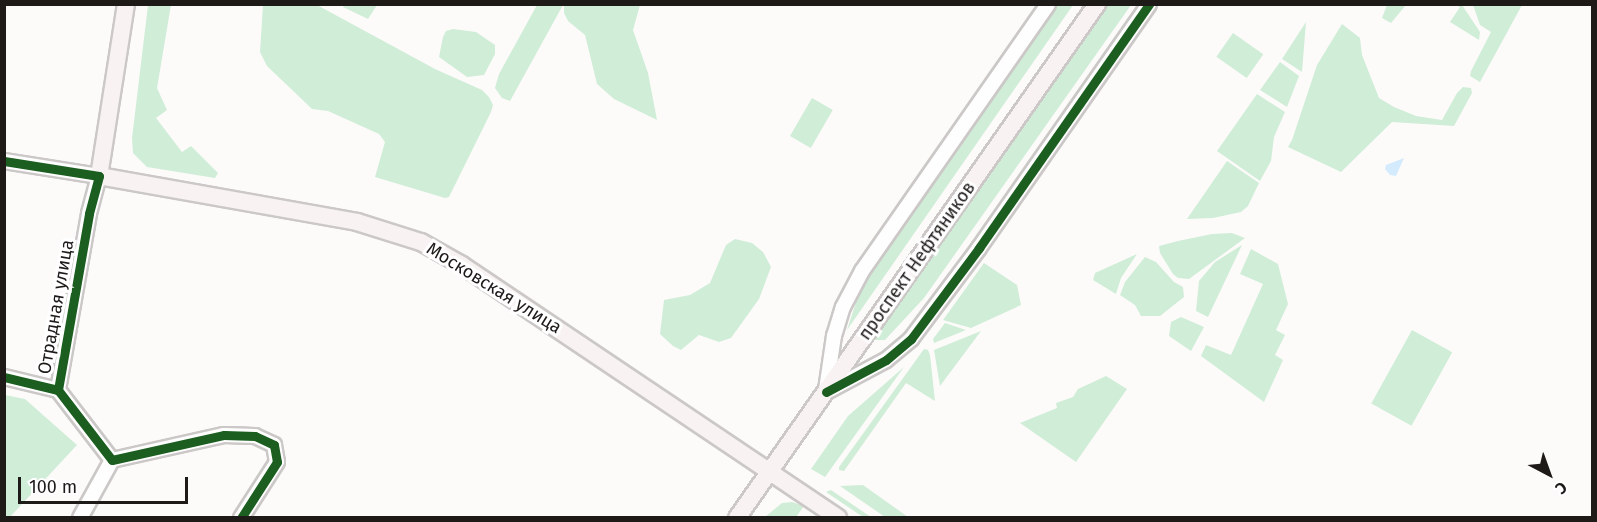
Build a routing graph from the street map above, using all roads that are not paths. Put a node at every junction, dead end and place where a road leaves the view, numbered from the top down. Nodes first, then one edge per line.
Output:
1 (126, 4) edge
2 (1048, 4) edge
3 (1097, 4) edge
4 (1149, 4) edge
5 (4, 161) edge
6 (99, 176) junction
7 (4, 377) edge
8 (58, 390) junction
9 (826, 392) junction
10 (112, 460) junction
11 (770, 471) junction
12 (80, 518) edge
13 (241, 518) edge
14 (737, 518) edge
15 (838, 518) edge

1 - 6 main road
2 - 9 street
3 - 9 main road, проспект Нефтяников
4 - 9 street
5 - 6 street, Московская улица
6 - 8 street, Отрадная улица
6 - 11 main road, Московская улица
7 - 8 street, Отрадная улица
8 - 10 street
9 - 11 main road, проспект Нефтяников
10 - 12 street
10 - 13 street
11 - 14 main road, проспект Нефтяников
11 - 15 main road, Московская улица

